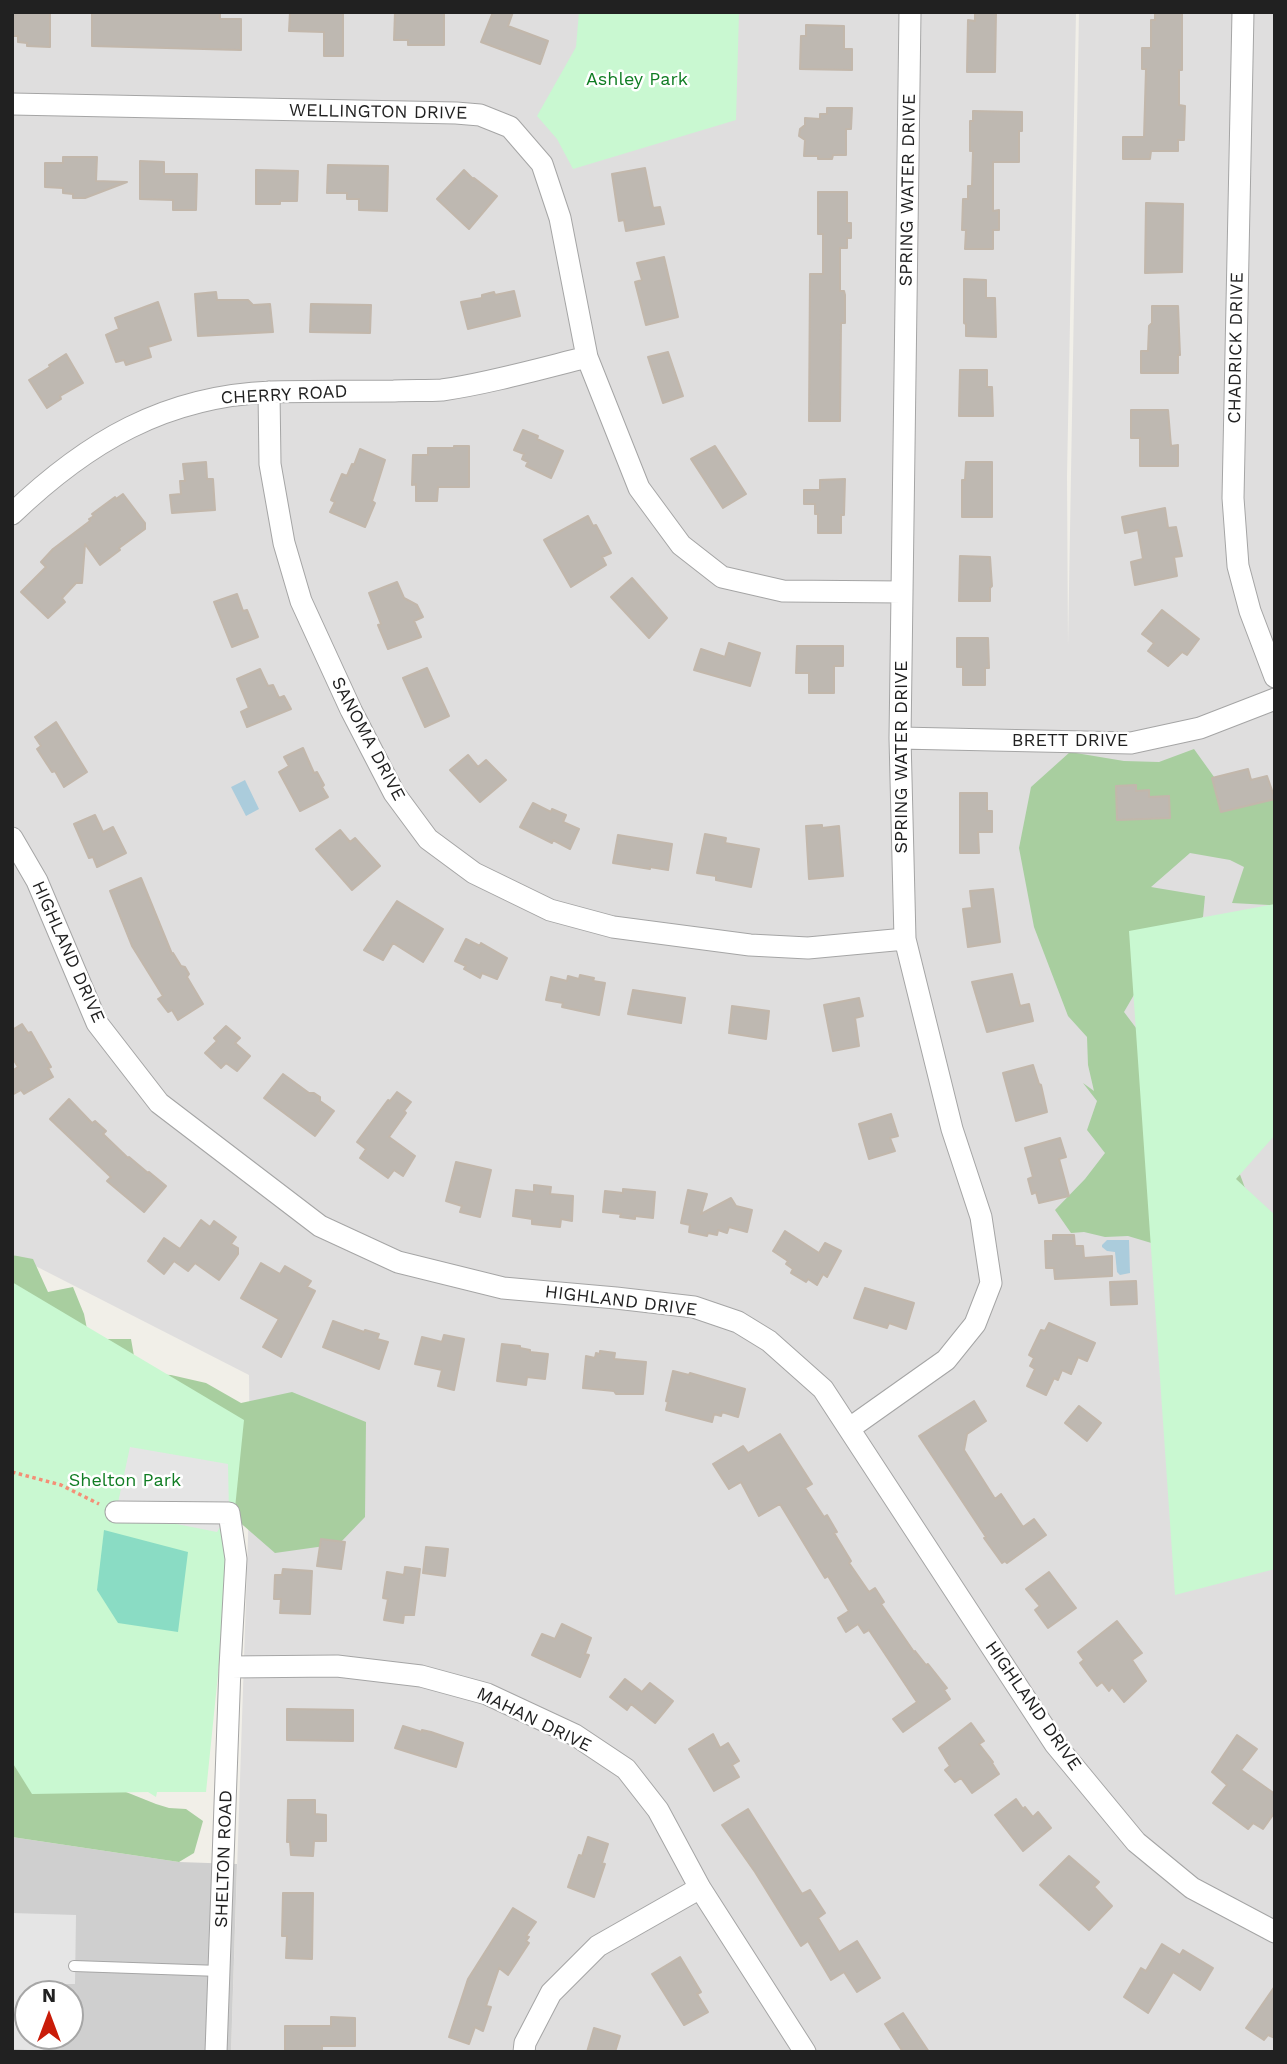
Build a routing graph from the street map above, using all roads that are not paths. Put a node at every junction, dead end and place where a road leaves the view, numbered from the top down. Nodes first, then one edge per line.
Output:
1 (910, 12) edge
2 (1243, 12) edge
3 (12, 103) edge
4 (587, 356) junction
5 (269, 393) junction
6 (12, 514) edge
7 (902, 592) junction
8 (1275, 677) edge
9 (1275, 699) edge
10 (900, 738) junction
11 (12, 838) edge
12 (905, 939) junction
13 (850, 1428) junction
14 (116, 1512) road end
15 (230, 1667) junction
16 (700, 1888) junction
17 (1275, 1932) edge
18 (74, 1966) dead end
19 (220, 1971) junction
20 (216, 2052) edge
21 (524, 2052) edge
22 (805, 2052) edge

1 - 7 street, SPRING WATER DRIVE
2 - 8 street, CHADRICK DRIVE
3 - 4 street, WELLINGTON DRIVE
4 - 5 street, CHERRY ROAD
4 - 7 street, WELLINGTON DRIVE
5 - 6 street, CHERRY ROAD
5 - 12 street, SANOMA DRIVE
7 - 10 street, SPRING WATER DRIVE
9 - 10 street, BRETT DRIVE
10 - 12 street, SPRING WATER DRIVE
11 - 13 street, HIGHLAND DRIVE
12 - 13 street, SPRING WATER DRIVE
13 - 17 street, HIGHLAND DRIVE
14 - 15 street, SHELTON ROAD
15 - 16 street, MAHAN DRIVE
15 - 19 street, SHELTON ROAD
16 - 21 street
16 - 22 street, MAHAN DRIVE
18 - 19 lane
19 - 20 street, SHELTON ROAD

